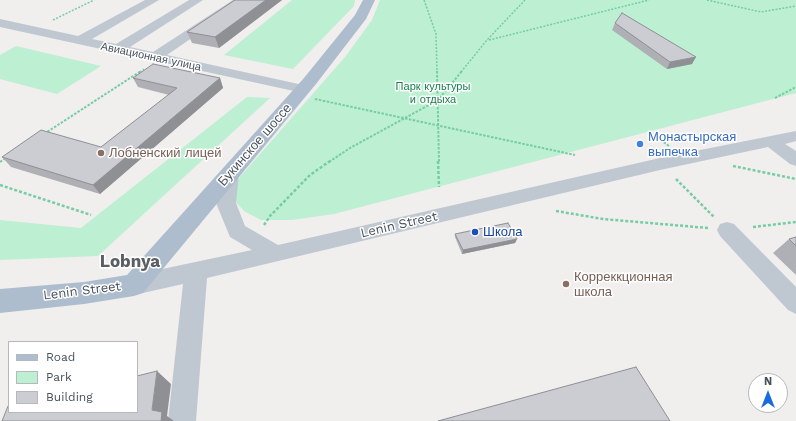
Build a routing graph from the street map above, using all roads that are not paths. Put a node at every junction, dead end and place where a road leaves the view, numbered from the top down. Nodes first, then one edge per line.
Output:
1 (153, 0) edge
2 (197, 0) edge
3 (241, 0) edge
4 (369, 0) edge
5 (0, 23) edge
6 (79, 41) junction
7 (118, 49) junction
8 (158, 58) junction
9 (305, 94) junction
10 (796, 136) edge
11 (772, 142) junction
12 (796, 160) edge
13 (230, 173) junction
14 (727, 230) road end
15 (276, 254) junction
16 (196, 271) junction
17 (134, 285) junction
18 (0, 301) edge
19 (796, 303) edge
20 (182, 421) edge

1 - 6 street
2 - 7 street
3 - 8 street
4 - 9 main road, Букинское шоссе
5 - 6 street, Авиационная улица
6 - 7 street, Авиационная улица
7 - 8 street, Авиационная улица
8 - 9 street, Авиационная улица
9 - 13 main road, Букинское шоссе
10 - 11 street, Lenin Street
11 - 12 street
11 - 15 street, Lenin Street
13 - 15 street
13 - 17 main road, Букинское шоссе
14 - 19 street
15 - 16 street, Lenin Street
16 - 17 street, Lenin Street
16 - 20 street
17 - 18 main road, Lenin Street

